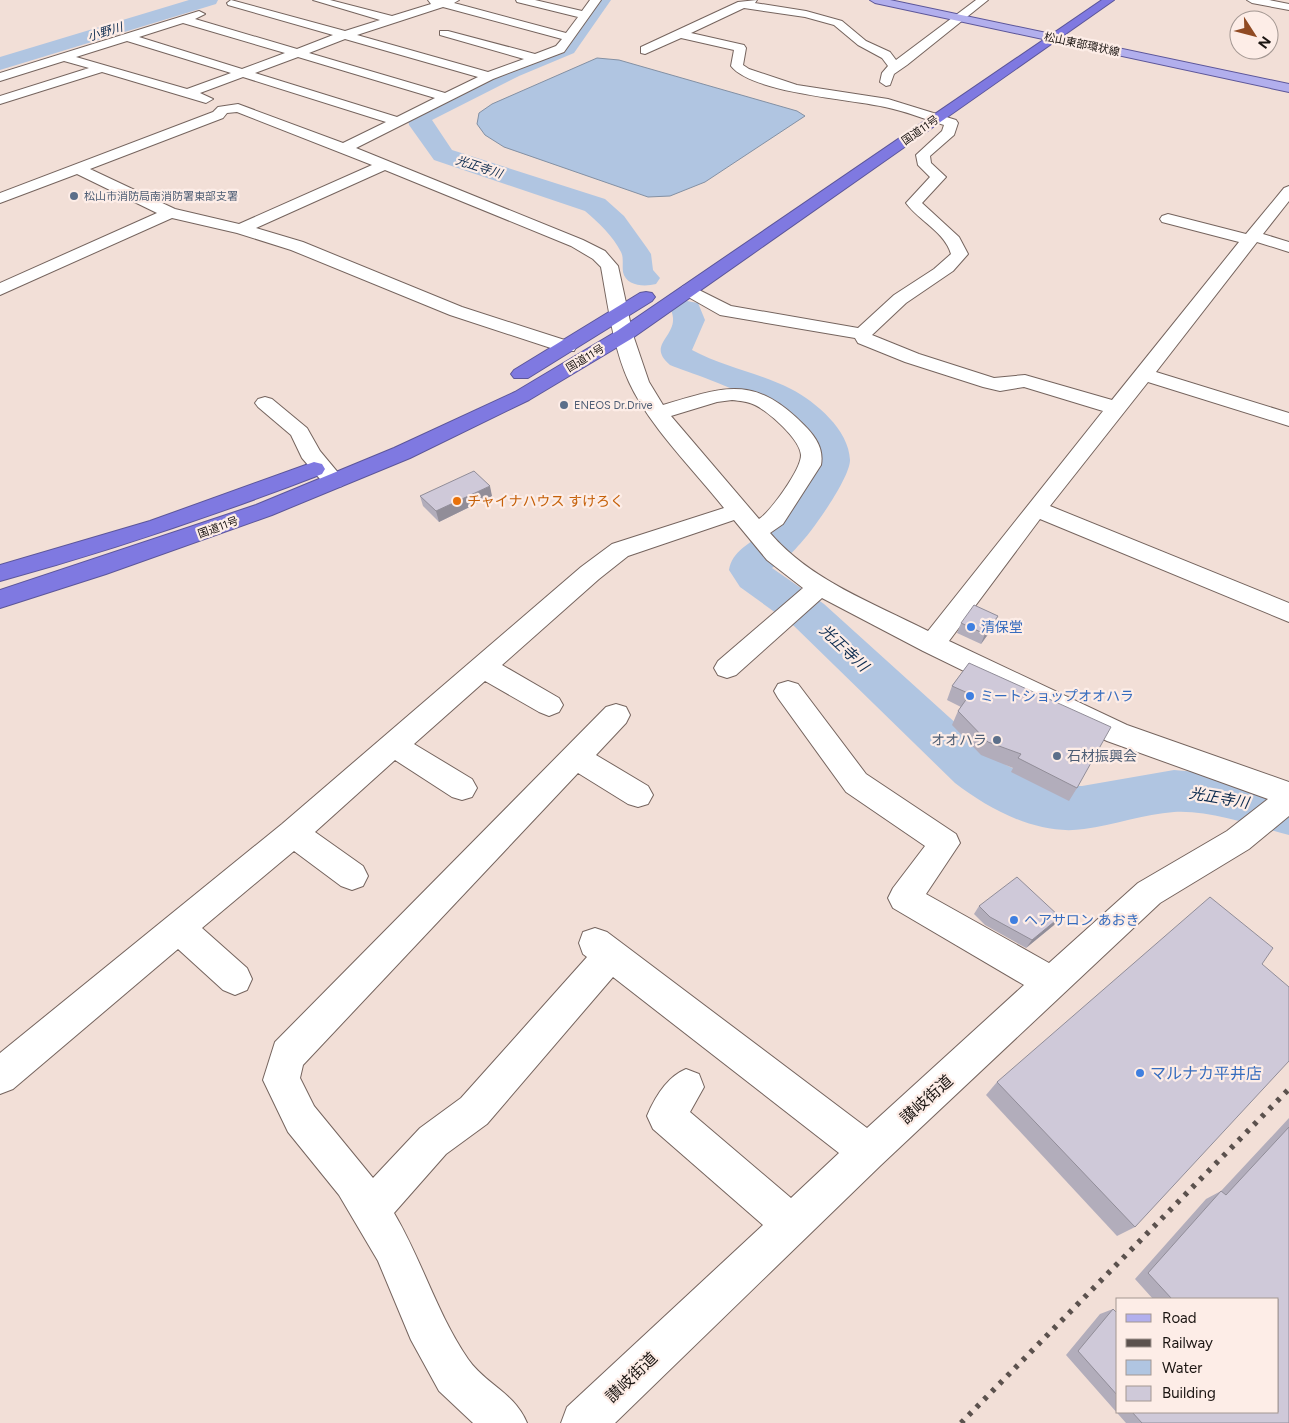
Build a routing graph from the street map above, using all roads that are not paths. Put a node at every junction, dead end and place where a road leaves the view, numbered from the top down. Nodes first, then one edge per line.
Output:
1 (318, 0) edge
2 (427, 0) edge
3 (454, 0) edge
4 (522, 0) edge
5 (596, 0) edge
6 (875, 0) edge
7 (983, 0) edge
8 (1087, 0) edge
9 (1109, 0) edge
10 (1252, 0) edge
11 (747, 2) edge
12 (233, 3) edge
13 (442, 4) junction
14 (1289, 7) edge
15 (207, 11) dead end
16 (481, 14) junction
17 (584, 15) junction
18 (960, 18) junction
19 (183, 19) junction
20 (393, 20) junction
21 (680, 34) junction
22 (1035, 34) junction
23 (344, 35) junction
24 (127, 37) junction
25 (569, 37) junction
26 (1055, 38) junction
27 (420, 42) dead end
28 (396, 50) junction
29 (645, 50) dead end
30 (297, 53) junction
31 (64, 57) junction
32 (536, 58) junction
33 (894, 66) junction
34 (102, 68) junction
35 (244, 72) junction
36 (489, 76) junction
37 (0, 77) edge
38 (1289, 88) edge
39 (188, 93) junction
40 (446, 97) junction
41 (0, 100) edge
42 (888, 103) junction
43 (223, 110) junction
44 (928, 116) junction
45 (397, 120) junction
46 (344, 148) junction
47 (384, 165) junction
48 (79, 169) junction
49 (1289, 191) edge
50 (0, 198) edge
51 (170, 212) junction
52 (1167, 220) dead end
53 (241, 229) junction
54 (1251, 238) junction
55 (1289, 247) edge
56 (701, 260) dead end
57 (661, 287) dead end
58 (0, 290) edge
59 (689, 290) junction
60 (621, 314) junction
61 (862, 334) junction
62 (624, 335) junction
63 (566, 347) junction
64 (1143, 374) junction
65 (503, 384) dead end
66 (265, 403) dead end
67 (1116, 408) junction
68 (658, 413) junction
69 (1289, 420) edge
70 (331, 469) junction
71 (1036, 509) junction
72 (758, 534) junction
73 (0, 573) edge
74 (0, 598) edge
75 (804, 600) junction
76 (1289, 613) edge
77 (932, 644) junction
78 (481, 666) junction
79 (727, 668) dead end
80 (788, 691) dead end
81 (549, 705) dead end
82 (616, 715) dead end
83 (392, 744) junction
84 (576, 756) junction
85 (462, 788) dead end
86 (1289, 794) edge
87 (638, 795) dead end
88 (1289, 799) edge
89 (292, 833) junction
90 (352, 876) dead end
91 (179, 929) junction
92 (235, 979) dead end
93 (1052, 983) junction
94 (0, 1076) edge
95 (686, 1087) dead end
96 (868, 1152) junction
97 (370, 1210) junction
98 (792, 1224) junction
99 (505, 1423) edge
100 (583, 1423) edge

1 - 20 street
2 - 13 street
3 - 13 street
4 - 17 street
5 - 17 street
6 - 18 main road, 松山東部環状線
7 - 18 street
8 - 22 highway, 国道11号
9 - 26 highway, 国道11号
10 - 14 street
11 - 21 street
11 - 33 street
12 - 23 street
13 - 16 street
13 - 20 street
15 - 19 street
16 - 25 street
16 - 32 street
17 - 25 street
18 - 22 main road, 松山東部環状線
18 - 33 street
19 - 24 street
19 - 30 street
20 - 23 street
21 - 29 street
21 - 42 street
22 - 26 main road, 松山東部環状線
22 - 44 highway, 国道11号
23 - 28 street
23 - 30 street
24 - 31 street
24 - 35 street
25 - 32 street
26 - 38 main road, 松山東部環状線
26 - 44 highway, 国道11号
27 - 28 street
28 - 36 street
30 - 35 street
30 - 40 street
31 - 34 street
31 - 37 street
32 - 36 street
33 - 42 street
34 - 39 street
34 - 41 street
35 - 39 street
35 - 45 street
36 - 40 street
39 - 43 street
40 - 45 street
42 - 44 street
43 - 46 street
43 - 48 street
44 - 56 highway, 国道11号
44 - 59 highway, 国道11号
44 - 61 street
45 - 46 street
46 - 47 street
47 - 53 street
47 - 60 street
48 - 50 street
48 - 51 street
49 - 54 street
51 - 53 street
51 - 58 street
52 - 54 street
53 - 63 street
54 - 55 street
54 - 64 street
57 - 60 highway, 国道11号
59 - 61 street
59 - 62 highway, 国道11号
60 - 62 street
60 - 63 highway, 国道11号
61 - 67 street
62 - 68 street
62 - 70 highway, 国道11号
63 - 65 highway, 国道11号
64 - 67 street
64 - 69 street
66 - 70 street
67 - 71 street
68 - 72 street
68 - 72 street
70 - 73 highway, 国道11号
70 - 74 highway, 国道11号
71 - 76 street
71 - 77 street
72 - 75 street
72 - 78 street
75 - 77 street
75 - 79 street
77 - 86 street
78 - 81 street
78 - 83 street
80 - 93 street
82 - 84 street
83 - 85 street
83 - 89 street
84 - 87 street
84 - 97 street
88 - 93 street, 讃岐街道
89 - 90 street
89 - 91 street
91 - 92 street
91 - 94 street
93 - 96 street, 讃岐街道
95 - 98 street
96 - 97 street
96 - 98 street, 讃岐街道
97 - 99 street
98 - 100 street, 讃岐街道

